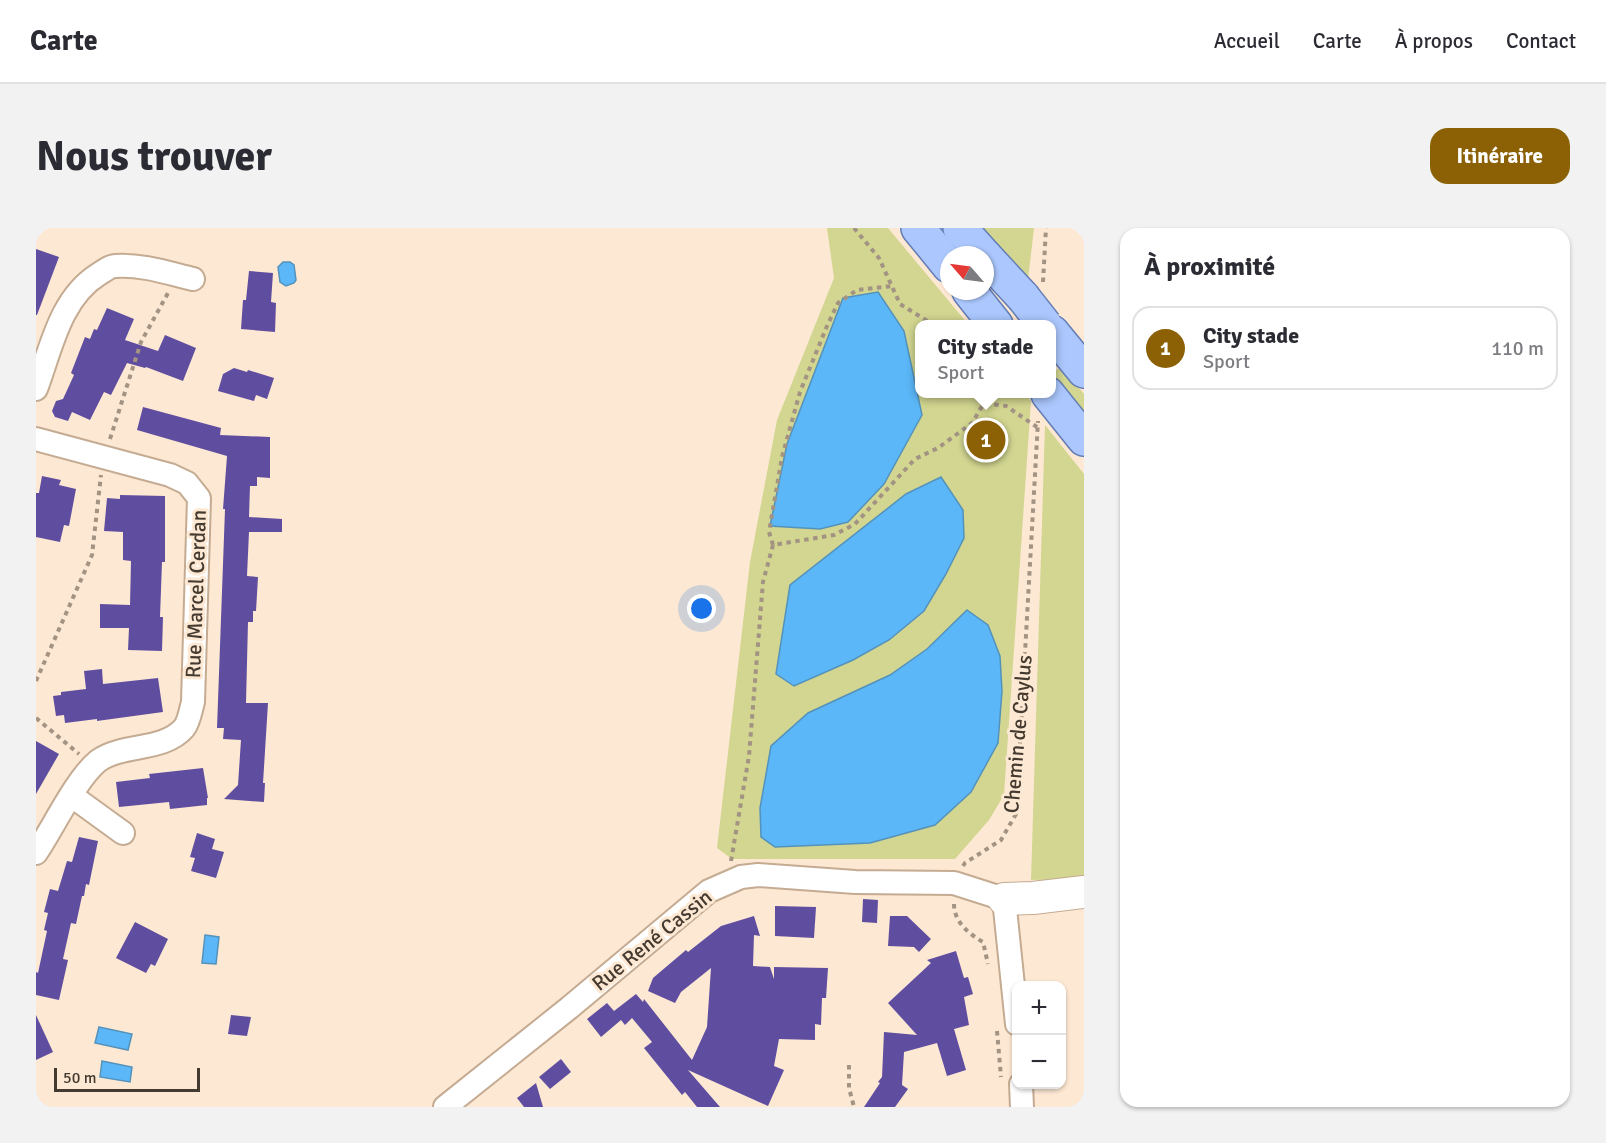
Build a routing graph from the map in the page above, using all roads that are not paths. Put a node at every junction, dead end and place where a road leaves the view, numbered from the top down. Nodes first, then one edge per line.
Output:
1 (918, 228) edge
2 (960, 228) edge
3 (977, 246) edge
4 (940, 255) edge
5 (994, 262) edge
6 (186, 278) road end
7 (976, 300) edge
8 (993, 320) edge
9 (1044, 320) edge
10 (1056, 337) edge
11 (1084, 371) edge
12 (36, 389) edge
13 (1044, 409) edge
14 (36, 439) edge
15 (1084, 440) edge
16 (72, 796) junction
17 (123, 833) dead end
18 (36, 853) edge
19 (1084, 892) edge
20 (1004, 899) junction
21 (1006, 1023) edge
22 (1011, 1082) edge
23 (445, 1107) edge
24 (1022, 1107) edge

1 - 4 main road
2 - 3 main road
5 - 9 main road, bridge
6 - 12 street
7 - 8 main road
10 - 11 main road
13 - 15 main road
14 - 16 street, Rue Marcel Cerdan
16 - 17 street
16 - 18 street, Rue Marcel Cerdan
19 - 20 street
20 - 21 street
20 - 23 street, Rue René Cassin
22 - 24 street

